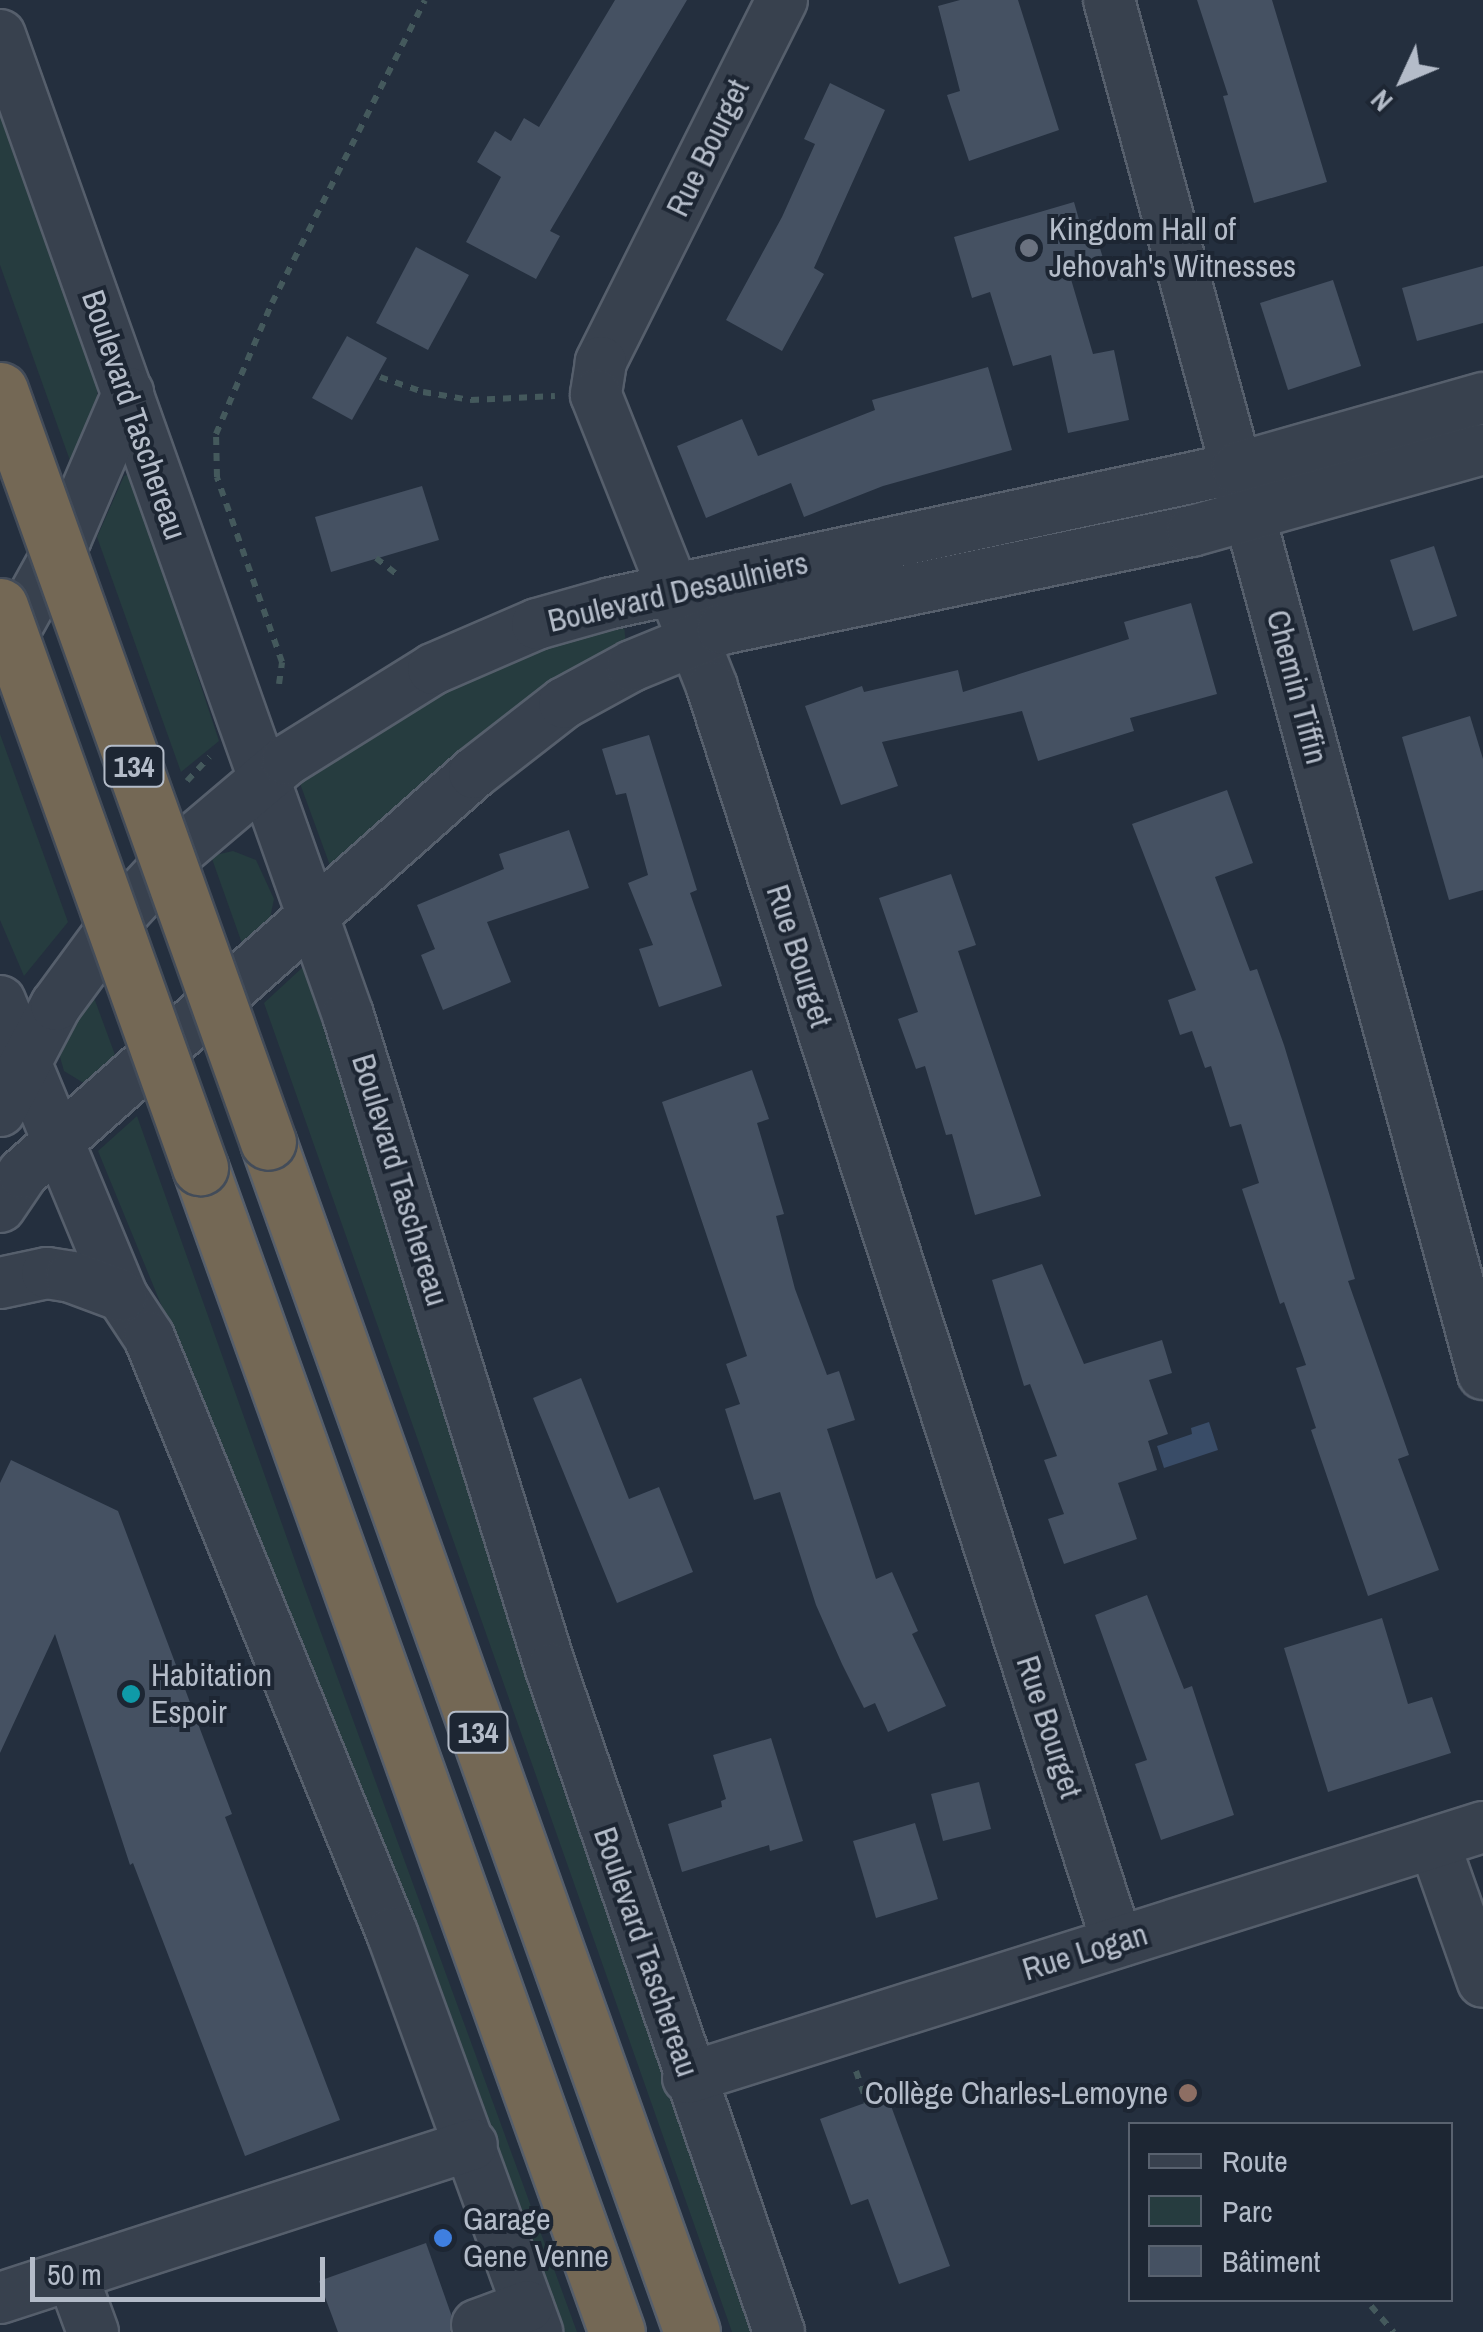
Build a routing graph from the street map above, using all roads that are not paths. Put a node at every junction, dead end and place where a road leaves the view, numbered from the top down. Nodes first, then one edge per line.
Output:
1 (782, 0) edge
2 (1109, 0) edge
3 (0, 35) edge
4 (0, 390) edge
5 (128, 393) junction
6 (1483, 398) edge
7 (1483, 449) edge
8 (1237, 468) junction
9 (1251, 516) junction
10 (672, 588) junction
11 (0, 606) edge
12 (693, 640) junction
13 (0, 657) edge
14 (262, 778) junction
15 (313, 916) junction
16 (0, 1001) edge
17 (24, 1060) junction
18 (0, 1111) edge
19 (58, 1142) junction
20 (0, 1207) edge
21 (0, 1283) edge
22 (122, 1296) junction
23 (1483, 1374) edge
24 (1483, 1827) edge
25 (1434, 1842) junction
26 (1117, 1942) junction
27 (1483, 1982) edge
28 (688, 2078) junction
29 (472, 2145) junction
30 (72, 2275) junction
31 (0, 2298) edge
32 (532, 2319) edge
33 (477, 2325) dead end
34 (92, 2332) edge
35 (616, 2332) edge
36 (692, 2332) edge
37 (779, 2332) edge

1 - 10 street, Rue Bourget
2 - 8 street, Chemin Tiffin
3 - 5 street, Boulevard Taschereau
4 - 36 highway, 134, bridge
5 - 13 street
5 - 14 street, Boulevard Taschereau
6 - 8 street, Boulevard Desaulniers
7 - 9 street, Boulevard Desaulniers
8 - 9 street, Chemin Tiffin
8 - 10 street, Boulevard Desaulniers
9 - 12 street, Boulevard Desaulniers
9 - 23 street, Chemin Tiffin
10 - 12 street, Rue Bourget
10 - 14 street, Boulevard Desaulniers
11 - 35 highway, 134, bridge
12 - 15 street, Boulevard Desaulniers
12 - 26 street, Rue Bourget
14 - 15 street, Boulevard Taschereau
14 - 17 street, Boulevard Desaulniers
15 - 19 street, Boulevard Desaulniers
15 - 28 street, Boulevard Taschereau
16 - 17 street
17 - 18 street, Boulevard Desaulniers
17 - 19 street
19 - 20 street, Boulevard Desaulniers
19 - 22 street
21 - 22 street
22 - 29 street
24 - 25 street, Rue Logan
25 - 26 street, Rue Logan
25 - 27 street
26 - 28 street, Rue Logan
28 - 37 street, Boulevard Taschereau
29 - 30 street
29 - 32 street
30 - 31 street
30 - 34 street
32 - 33 street

